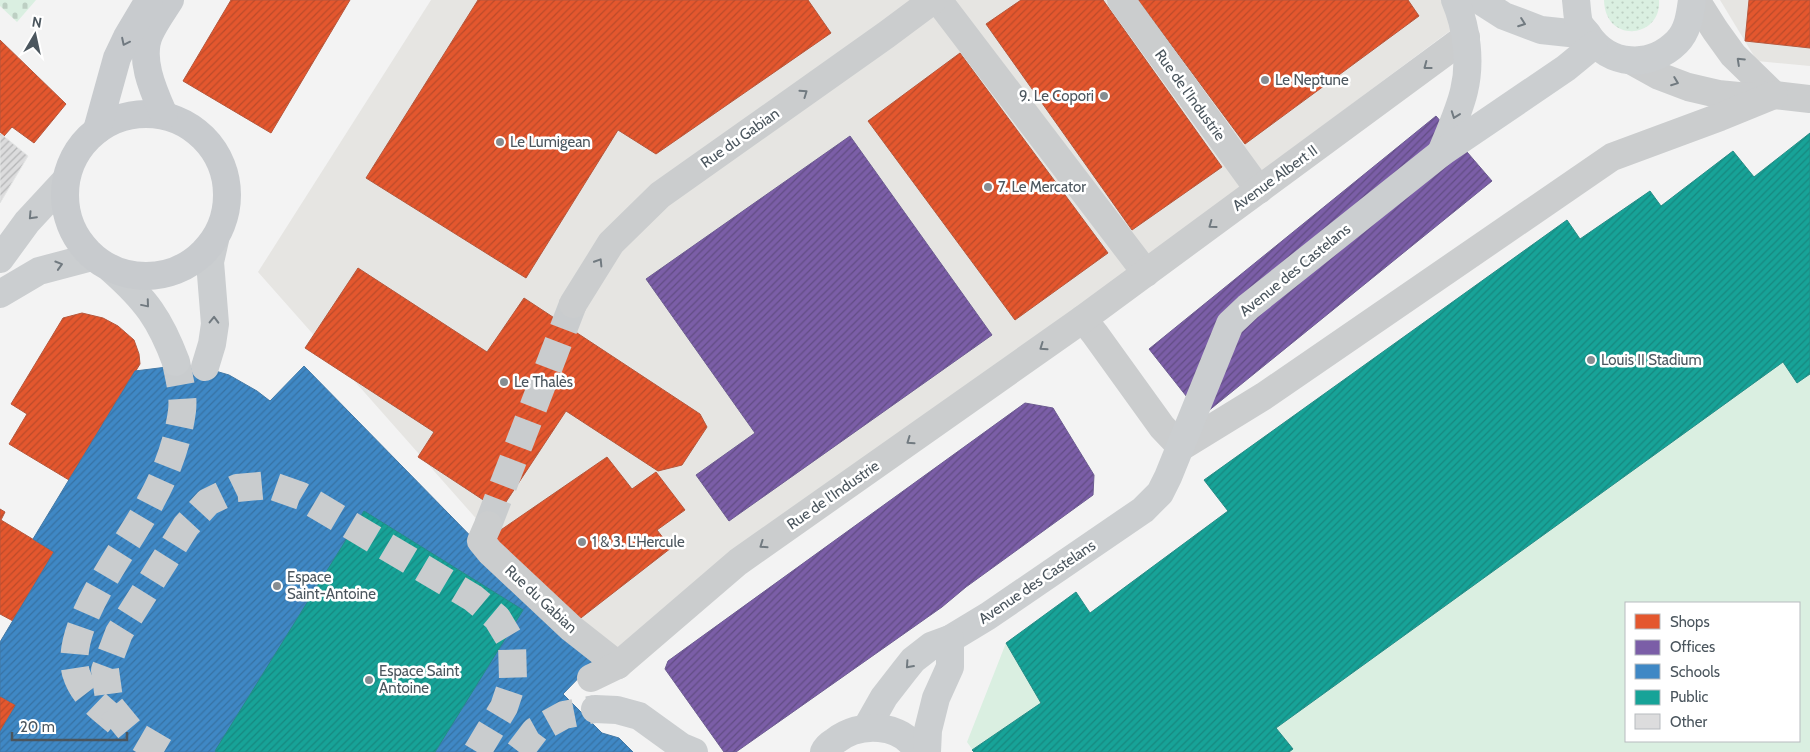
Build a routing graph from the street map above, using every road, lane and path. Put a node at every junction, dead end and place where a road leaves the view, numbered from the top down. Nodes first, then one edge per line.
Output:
1 (149, 0) edge
2 (170, 0) edge
3 (933, 0) edge
4 (938, 0) edge
5 (1121, 0) edge
6 (1455, 0) edge
7 (1479, 0) edge
8 (1576, 0) edge
9 (1692, 0) edge
10 (1696, 0) edge
11 (1466, 37) junction
12 (1591, 40) junction
13 (1632, 61) junction
14 (1774, 95) junction
15 (1810, 99) edge
16 (164, 115) junction
17 (97, 130) junction
18 (1441, 153) junction
19 (65, 181) junction
20 (1259, 190) junction
21 (215, 240) junction
22 (0, 259) edge
23 (101, 263) junction
24 (1146, 273) junction
25 (0, 294) edge
26 (574, 304) tunnel mouth
27 (1082, 319) junction
28 (176, 362) tunnel mouth
29 (205, 367) tunnel mouth
30 (1181, 447) junction
31 (488, 525) tunnel mouth
32 (950, 640) junction
33 (618, 665) junction
34 (591, 678) dead end
35 (594, 709) tunnel mouth
36 (867, 727) junction
37 (664, 741) edge
38 (694, 752) edge
39 (824, 752) edge
40 (918, 752) edge
41 (927, 752) edge

1 -> 17 main road
2 - 16 main road
26 -> 3 street, Rue du Gabian
4 - 24 street
5 - 20 street, Rue de l'Industrie
6 - 11 street
7 -> 12 street
8 - 12 street
9 - 13 street
14 -> 10 street
11 -> 18 street
11 -> 20 street, Avenue Albert II
12 - 13 street
12 - 18 street, Avenue des Castelans
13 -> 14 street
14 - 15 street
14 - 30 street
16 - 17 main road
16 - 21 main road
17 - 19 main road
18 - 30 street, Avenue des Castelans
19 -> 22 street
19 - 23 main road
20 -> 24 street, Avenue Albert II
21 - 23 main road
29 -> 21 street
25 -> 23 street
23 -> 28 street
24 - 27 street, Avenue Albert II
27 - 30 street
27 -> 33 street, Rue de l'Industrie
30 - 32 street, Avenue des Castelans
31 - 33 street, Rue du Gabian
32 -> 36 street, Avenue des Castelans
32 - 41 street
33 - 34 street, Rue de l'Industrie
35 - 37 street
36 - 39 street
36 - 40 street
37 - 38 street

